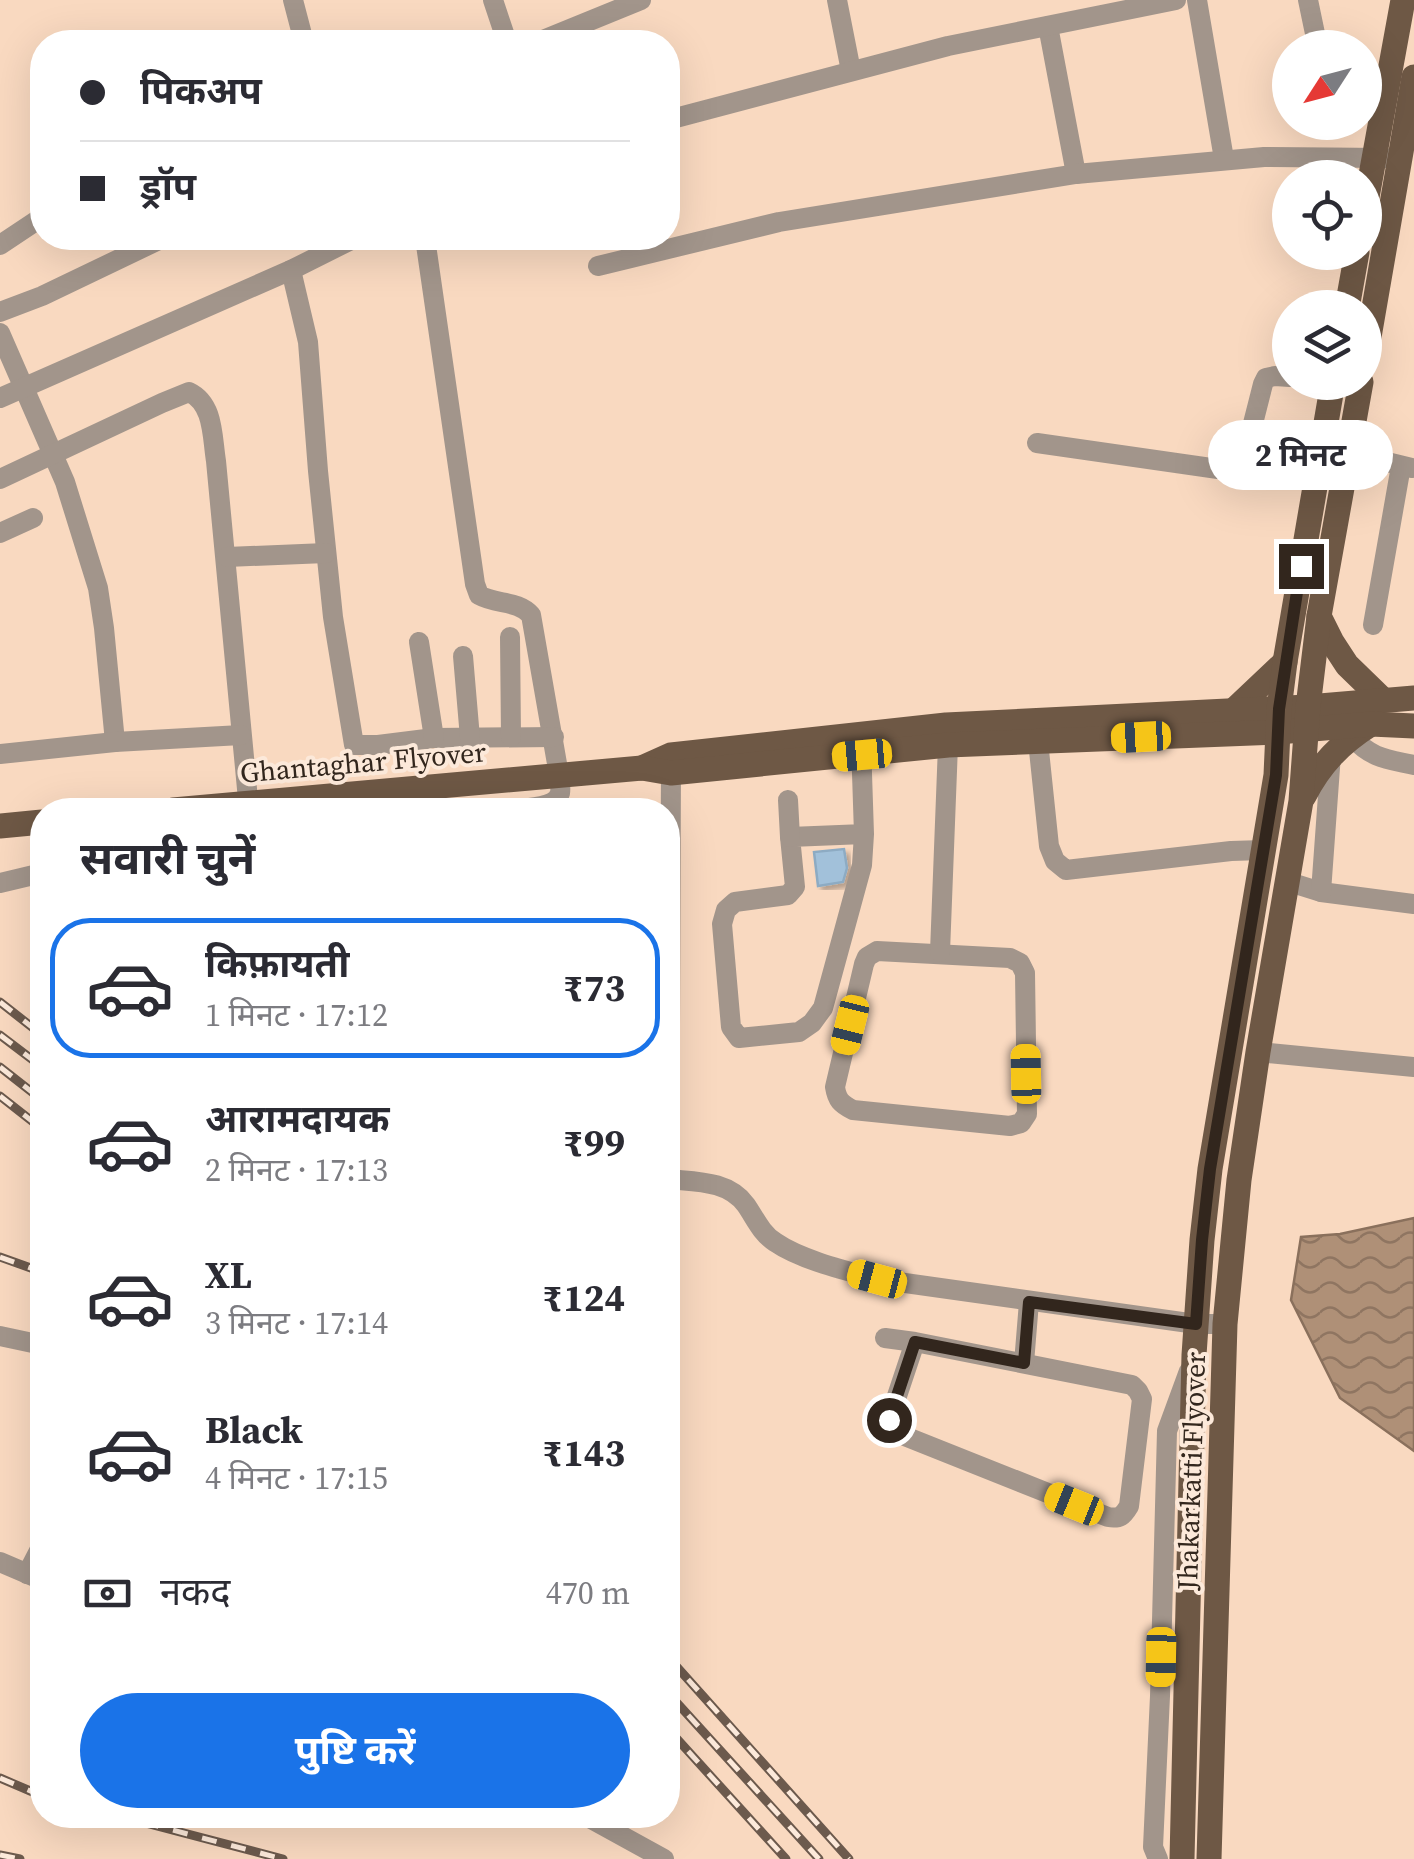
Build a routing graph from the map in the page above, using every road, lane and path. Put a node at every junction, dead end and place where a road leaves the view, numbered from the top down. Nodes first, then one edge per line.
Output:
1 (293, 0) edge
2 (494, 0) edge
3 (641, 0) edge
4 (837, 0) edge
5 (1176, 0) edge
6 (1197, 0) edge
7 (1308, 0) edge
8 (1404, 0) edge
9 (1119, 6) edge
10 (1048, 26) junction
11 (301, 30) edge
12 (503, 30) edge
13 (567, 30) edge
14 (1314, 30) edge
15 (851, 70) junction
16 (1414, 77) edge
17 (680, 117) edge
18 (1410, 121) edge
19 (1386, 158) junction
20 (1224, 159) junction
21 (1382, 168) edge
22 (1076, 174) junction
23 (30, 225) edge
24 (680, 239) edge
25 (0, 245) edge
26 (138, 250) edge
27 (331, 250) edge
28 (428, 250) edge
29 (632, 250) edge
30 (598, 266) dead end
31 (291, 270) junction
32 (1372, 290) edge
33 (0, 312) edge
34 (0, 332) edge
35 (1272, 377) edge
36 (22, 388) junction
37 (0, 398) edge
38 (1330, 400) edge
39 (1358, 400) edge
40 (1037, 443) dead end
41 (1350, 453) junction
42 (54, 455) junction
43 (1408, 467) edge
44 (0, 479) edge
45 (33, 518) dead end
46 (0, 533) edge
47 (326, 553) junction
48 (227, 557) junction
49 (1320, 616) junction
50 (1373, 625) dead end
51 (510, 638) dead end
52 (419, 642) dead end
53 (463, 656) dead end
54 (1285, 662) junction
55 (1414, 698) edge
56 (1382, 699) junction
57 (1233, 711) junction
58 (1307, 718) junction
59 (1279, 720) junction
60 (1414, 726) edge
61 (1362, 730) junction
62 (241, 735) junction
63 (511, 737) junction
64 (554, 737) junction
65 (434, 738) junction
66 (470, 738) junction
67 (114, 742) junction
68 (1038, 742) junction
69 (948, 745) junction
70 (861, 746) junction
71 (0, 754) edge
72 (1331, 754) junction
73 (671, 764) junction
74 (1414, 765) edge
75 (552, 775) junction
76 (248, 798) edge
77 (303, 798) edge
78 (558, 798) edge
79 (670, 798) edge
80 (788, 800) dead end
81 (1301, 801) junction
82 (30, 823) edge
83 (0, 826) edge
84 (864, 834) junction
85 (790, 837) junction
86 (1263, 850) junction
87 (30, 876) edge
88 (1289, 882) junction
89 (0, 883) edge
90 (1320, 892) junction
91 (1414, 904) edge
92 (940, 952) junction
93 (1258, 1052) junction
94 (1414, 1067) edge
95 (680, 1181) edge
96 (1029, 1302) junction
97 (1196, 1324) junction
98 (1225, 1324) junction
99 (0, 1336) edge
100 (884, 1338) dead end
101 (30, 1342) edge
102 (915, 1342) junction
103 (1194, 1356) junction
104 (1024, 1363) junction
105 (0, 1562) edge
106 (30, 1575) edge
107 (608, 1828) edge
108 (664, 1859) edge
109 (1158, 1859) edge
110 (1182, 1859) edge
111 (1209, 1859) edge

1 - 11 street
2 - 12 street
3 - 13 street
4 - 15 street
5 - 9 street
6 - 20 street
7 - 14 street
8 - 19 main road
9 - 10 street
10 - 15 street
10 - 22 street
15 - 17 street
16 - 18 main road
18 - 19 main road
19 - 20 street
19 - 21 main road
19 - 32 main road
20 - 22 street
22 - 24 street
23 - 25 street
26 - 33 street
27 - 31 street
28 - 64 street
29 - 30 street
31 - 36 street
31 - 47 street
34 - 36 street
35 - 40 street
36 - 37 street
36 - 42 street
38 - 54 main road, Jhakarkatti Flyover
39 - 41 main road, Jhakarkatti Flyover
41 - 43 street
41 - 49 main road, Jhakarkatti Flyover
42 - 44 street
42 - 48 street
42 - 67 street
43 - 50 street
45 - 46 street
47 - 48 street
47 - 65 street
48 - 62 street
49 - 56 main road
49 - 58 main road, Jhakarkatti Flyover
51 - 63 street
52 - 65 street
53 - 66 street
54 - 57 main road
54 - 59 main road, Jhakarkatti Flyover
55 - 56 main road
56 - 58 main road
57 - 59 main road
57 - 70 main road
58 - 59 main road
58 - 61 main road
58 - 81 main road, Jhakarkatti Flyover
59 - 68 main road
59 - 86 main road, Jhakarkatti Flyover
60 - 61 main road
61 - 72 main road
61 - 74 street
62 - 67 street
62 - 76 street
63 - 64 street
63 - 66 street
64 - 75 street
65 - 66 street
67 - 71 street
68 - 69 main road
68 - 86 street
69 - 70 main road
69 - 92 street
70 - 73 main road, Ghantaghar Flyover
70 - 84 street
72 - 81 main road
72 - 90 street
73 - 75 main road, Ghantaghar Flyover
73 - 79 street
75 - 77 main road, Ghantaghar Flyover
75 - 78 street
80 - 85 street
81 - 88 main road, Jhakarkatti Flyover
82 - 83 main road
84 - 85 street
84 - 85 street
86 - 97 main road, Jhakarkatti Flyover
87 - 89 street
88 - 90 street
88 - 93 main road, Jhakarkatti Flyover
90 - 91 street
92 - 92 street
93 - 94 street
93 - 98 main road, Jhakarkatti Flyover
95 - 96 street
96 - 97 street
96 - 104 street
97 - 98 street
97 - 103 main road, Jhakarkatti Flyover
98 - 111 main road, Jhakarkatti Flyover
99 - 101 street
100 - 102 street
102 - 104 street
102 - 104 street
103 - 109 street
103 - 110 main road, Jhakarkatti Flyover
105 - 106 street
107 - 108 street

